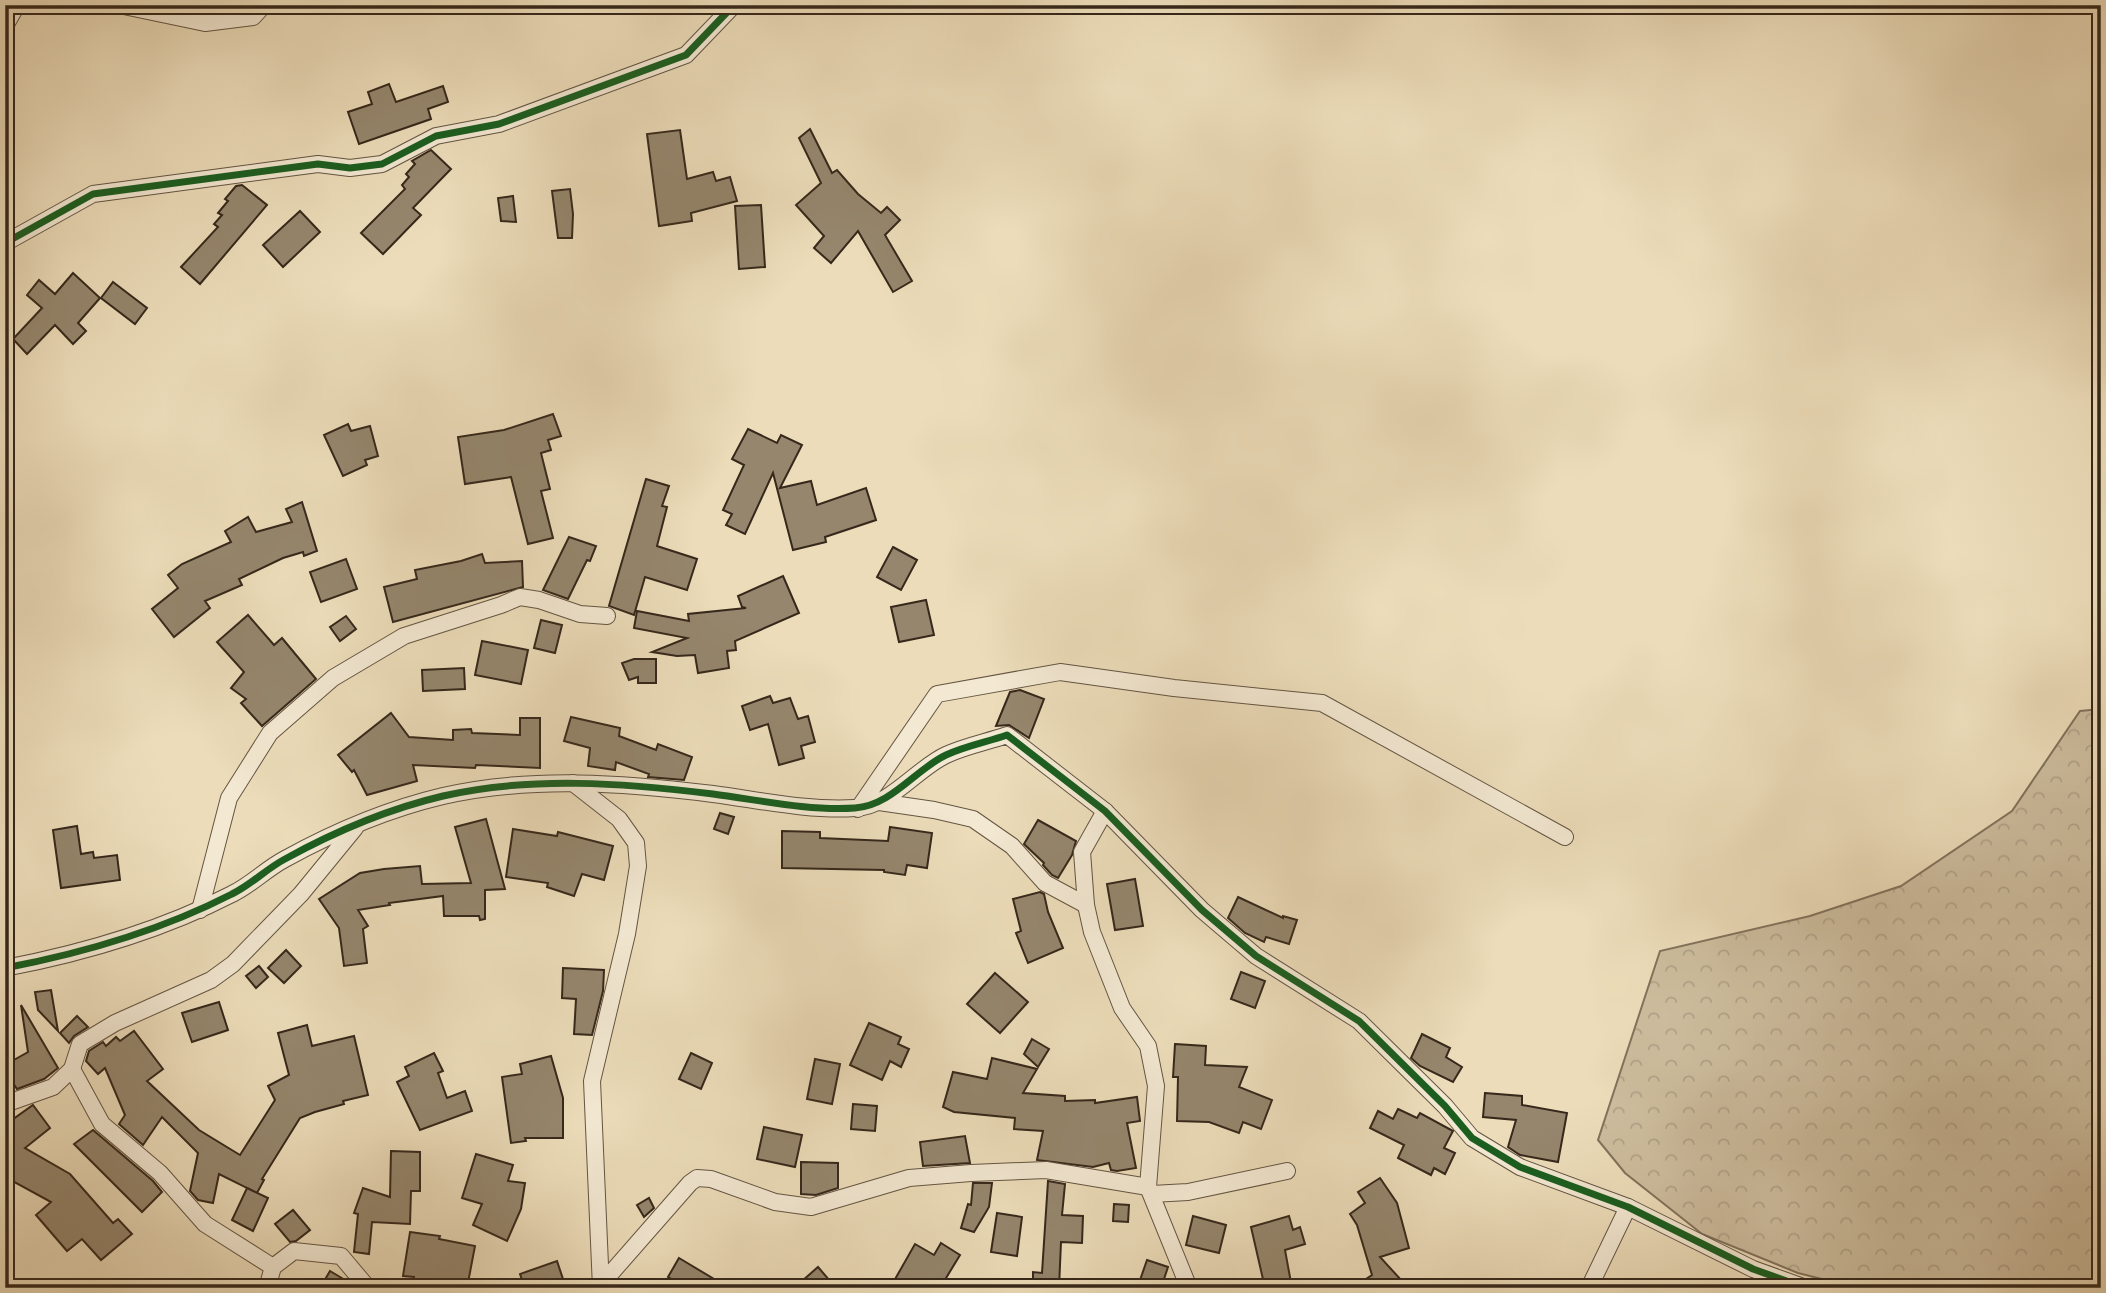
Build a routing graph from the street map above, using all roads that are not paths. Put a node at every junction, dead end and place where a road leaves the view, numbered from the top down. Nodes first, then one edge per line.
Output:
1 (17, 5) edge
2 (119, 5) edge
3 (264, 5) edge
4 (734, 5) edge
5 (5, 26) edge
6 (5, 243) edge
7 (607, 616) dead end
8 (573, 783) junction
9 (879, 802) junction
10 (858, 808) junction
11 (1105, 811) junction
12 (357, 825) junction
13 (1565, 837) dead end
14 (1086, 905) junction
15 (200, 910) junction
16 (5, 968) edge
17 (72, 1069) junction
18 (5, 1104) edge
19 (1287, 1171) dead end
20 (1148, 1187) junction
21 (1628, 1207) junction
22 (273, 1267) junction
23 (600, 1287) edge
24 (267, 1288) edge
25 (368, 1288) edge
26 (1189, 1288) edge
27 (1589, 1288) edge
28 (1806, 1288) edge

1 - 5 street
2 - 3 street
4 - 6 street
7 - 15 street
8 - 10 street
8 - 12 street
8 - 23 street
9 - 10 street
9 - 11 street
9 - 14 street
10 - 13 street
11 - 14 street
11 - 21 street
12 - 15 street
12 - 17 street
14 - 20 street
15 - 16 street
17 - 18 street
17 - 22 street
19 - 20 street
20 - 23 street
20 - 26 street
21 - 27 street
21 - 28 street
22 - 24 street
22 - 25 street

